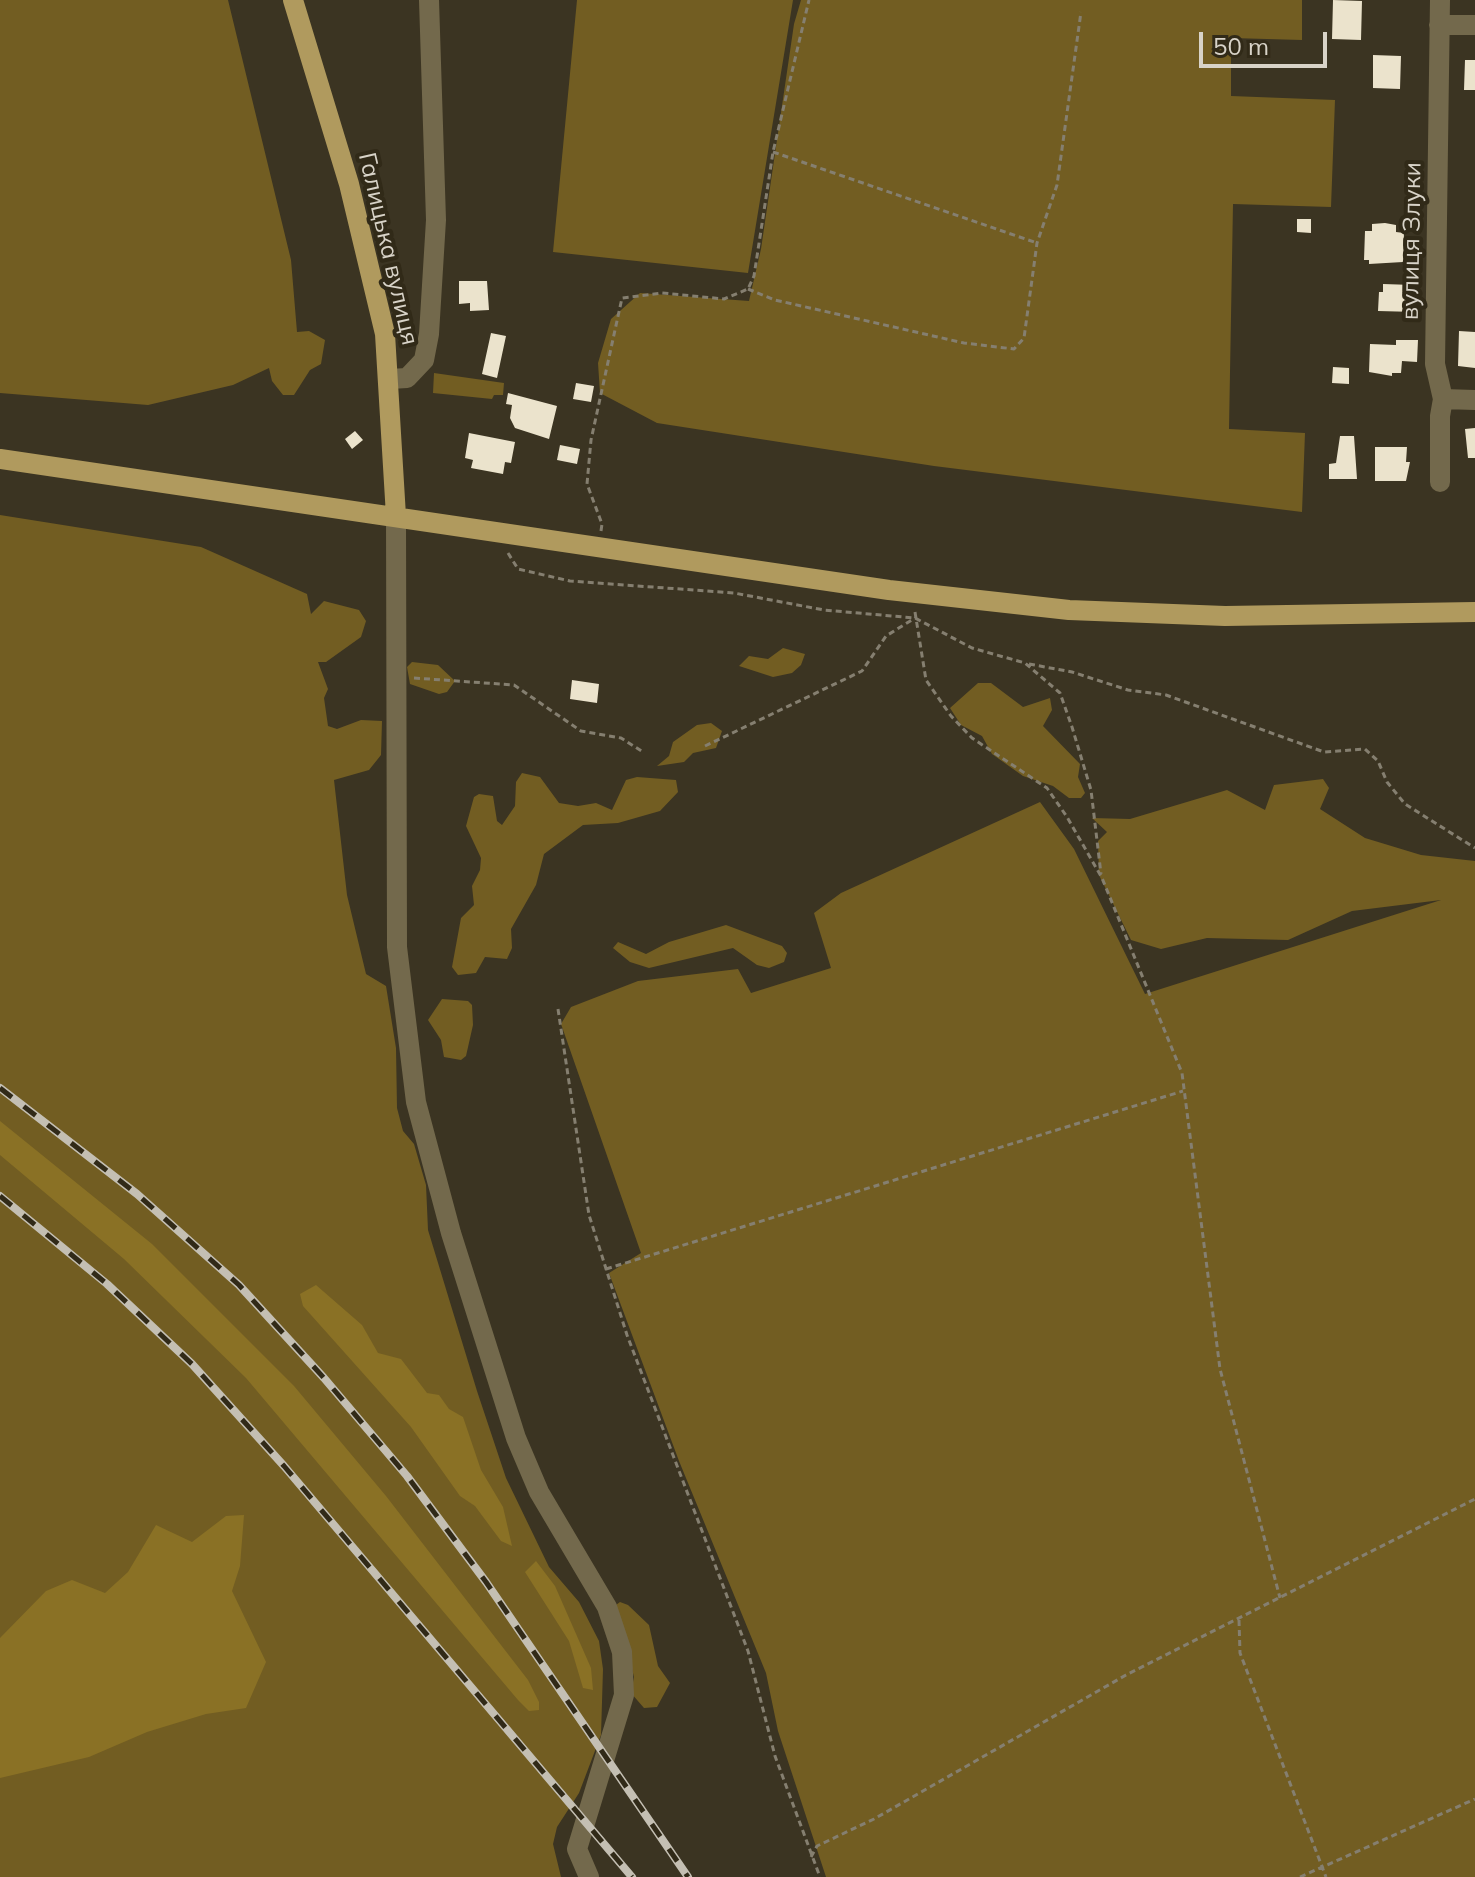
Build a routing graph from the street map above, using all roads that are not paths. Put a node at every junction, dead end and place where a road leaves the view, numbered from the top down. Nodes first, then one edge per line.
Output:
1 (293, 0) edge
2 (429, 0) edge
3 (1440, 0) edge
4 (1439, 25) junction
5 (1475, 25) edge
6 (390, 379) junction
7 (1443, 399) junction
8 (1475, 400) edge
9 (0, 459) edge
10 (1440, 482) dead end
11 (396, 516) junction
12 (1475, 612) edge
13 (589, 1877) edge

1 - 6 main road, Галицька вулиця
2 - 6 street
3 - 4 street, вулиця Злуки
4 - 5 street
4 - 7 street, вулиця Злуки
6 - 11 main road, Галицька вулиця
7 - 8 street
7 - 10 street, вулиця Злуки
9 - 11 main road
11 - 12 main road
11 - 13 street

